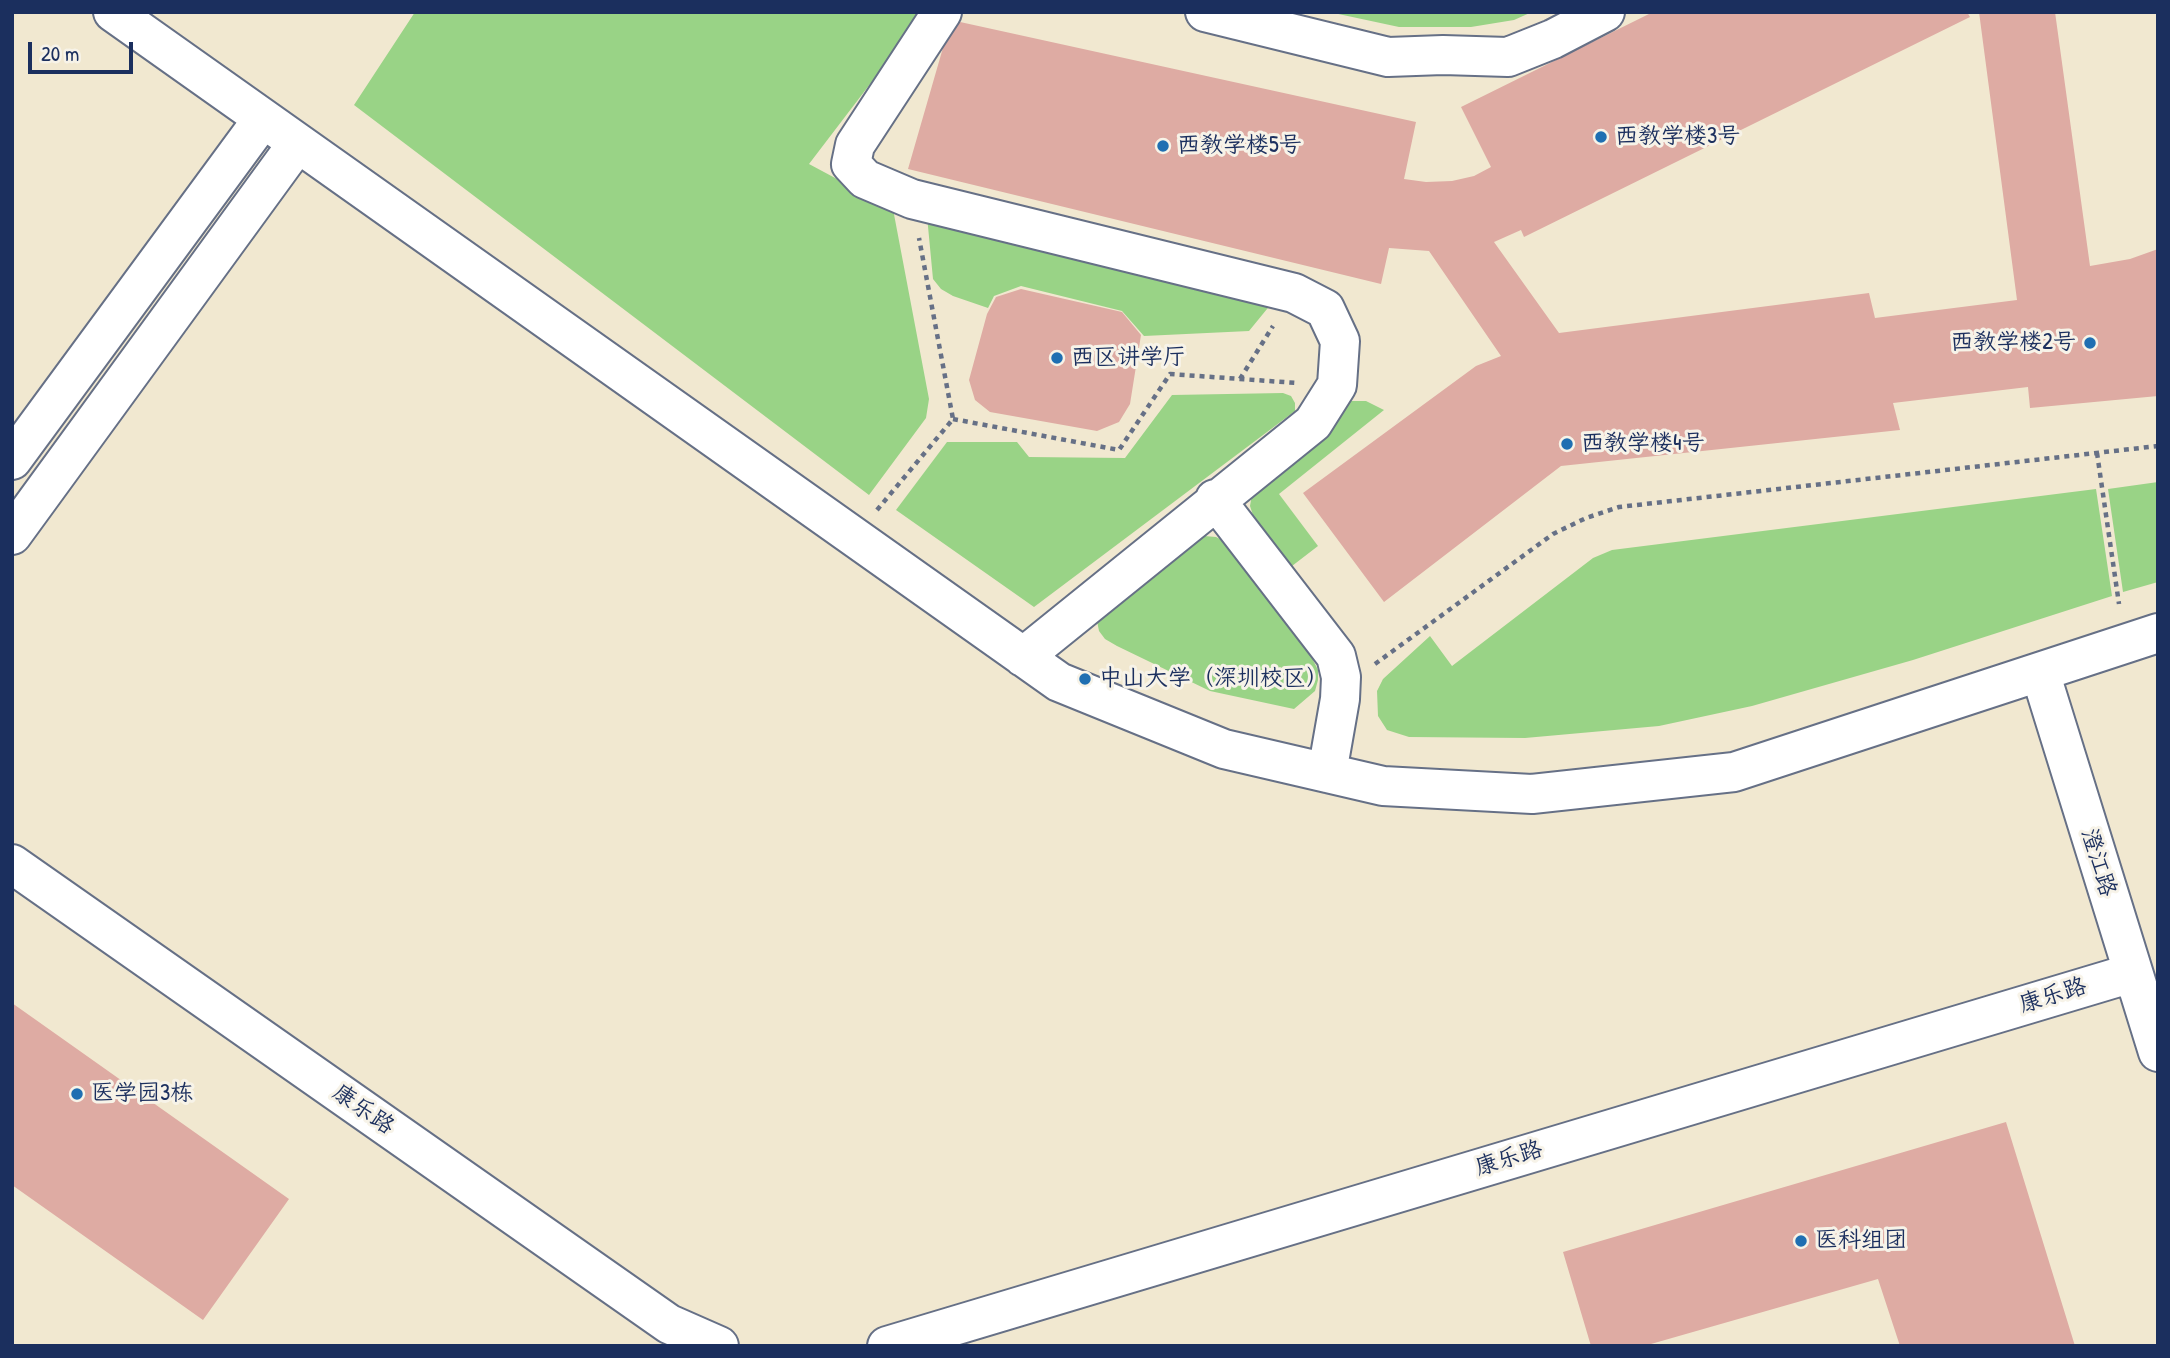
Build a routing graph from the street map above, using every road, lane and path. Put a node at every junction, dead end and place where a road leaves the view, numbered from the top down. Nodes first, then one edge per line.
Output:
1 (113, 12) edge
2 (943, 12) edge
3 (1205, 12) edge
4 (1605, 12) edge
5 (262, 120) junction
6 (297, 144) junction
7 (912, 199) junction
8 (1294, 293) junction
9 (1240, 379) junction
10 (1337, 385) junction
11 (953, 419) junction
12 (2158, 446) edge
13 (2097, 453) junction
14 (12, 460) edge
15 (1216, 499) junction
16 (873, 516) dead end
17 (12, 535) edge
18 (2119, 604) dead end
19 (2158, 633) edge
20 (1023, 657) junction
21 (2040, 672) junction
22 (1340, 699) junction
23 (1327, 773) junction
24 (12, 864) edge
25 (2132, 972) junction
26 (2158, 1052) edge
27 (719, 1346) edge
28 (887, 1346) edge

1 - 5 lane
2 - 7 lane
3 - 4 lane
5 - 6 lane
5 - 14 lane
6 - 17 lane
6 - 20 lane
7 - 8 lane
7 - 11 path
8 - 9 path
8 - 10 lane
9 - 10 path
9 - 11 path
10 - 15 lane
11 - 16 path
12 - 13 path
13 - 18 path
13 - 22 path
15 - 20 lane
15 - 22 lane
19 - 21 lane
20 - 23 lane
21 - 23 lane
21 - 25 lane, 澄江路
22 - 23 lane
24 - 27 lane, 康乐路
25 - 26 lane, 澄江路
25 - 28 lane, 康乐路

